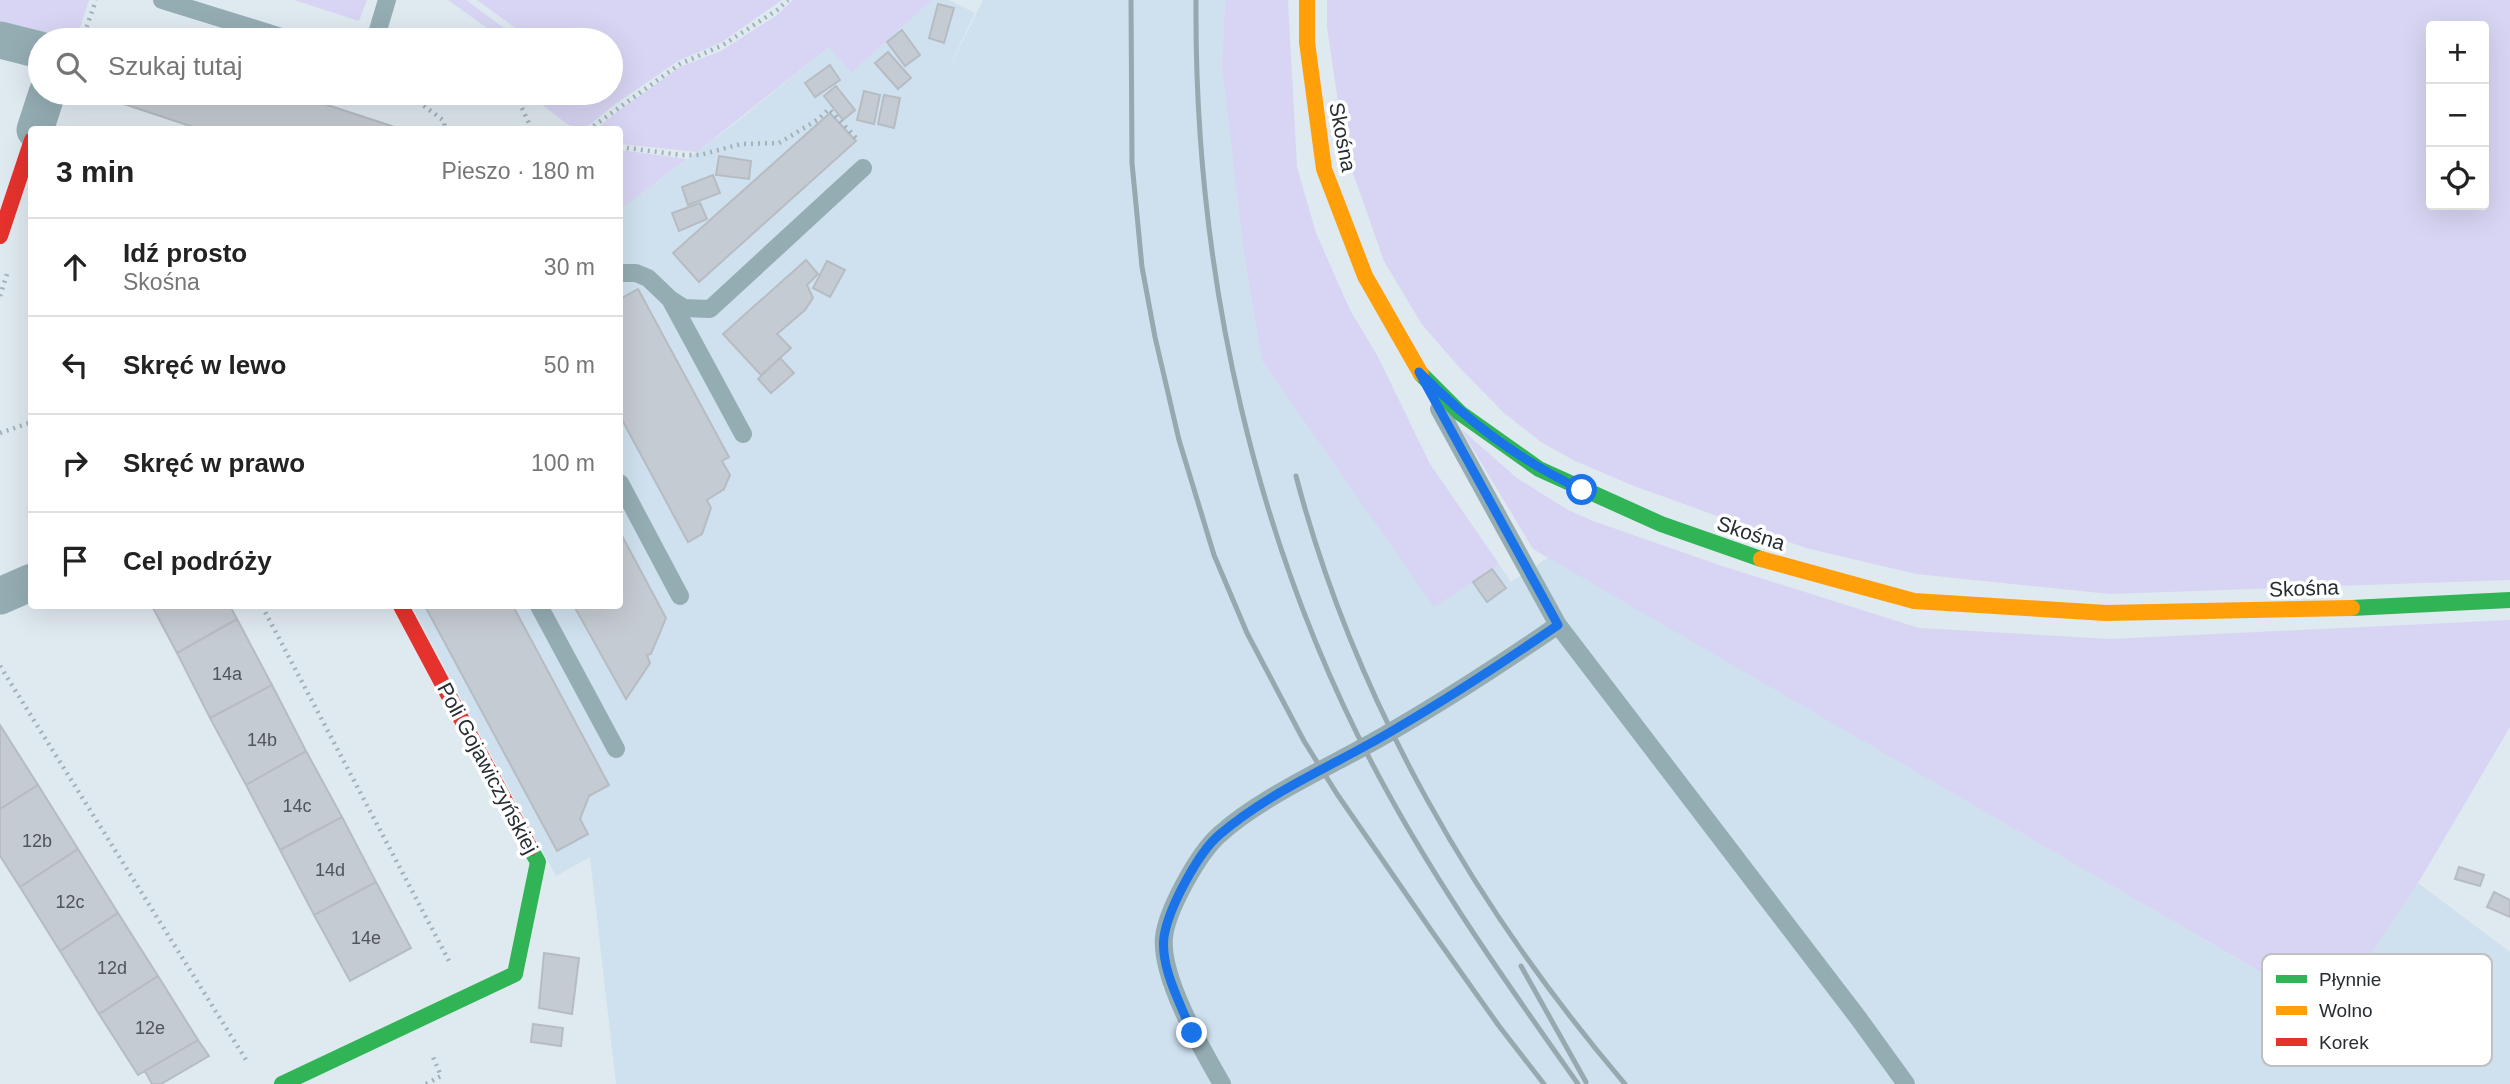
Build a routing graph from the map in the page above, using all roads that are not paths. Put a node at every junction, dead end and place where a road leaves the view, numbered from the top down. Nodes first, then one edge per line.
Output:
1 (162, 0) edge
2 (387, 0) edge
3 (1307, 0) edge
4 (252, 28) edge
5 (379, 28) edge
6 (0, 40) edge
7 (28, 47) edge
8 (43, 105) edge
9 (36, 126) edge
10 (28, 152) edge
11 (863, 168) road end
12 (0, 236) edge
13 (623, 271) edge
14 (670, 299) junction
15 (1419, 372) junction
16 (743, 434) dead end
17 (623, 489) edge
18 (28, 584) edge
19 (0, 596) edge
20 (680, 596) dead end
21 (2510, 600) edge
22 (403, 609) edge
23 (541, 609) edge
24 (1558, 625) junction
25 (616, 749) dead end
26 (282, 1084) edge
27 (1222, 1084) edge
28 (1906, 1084) edge

1 - 4 lane
2 - 5 lane
3 - 15 street, Skośna
6 - 7 street
8 - 9 street
10 - 12 street
11 - 14 lane
13 - 14 lane
14 - 16 lane
15 - 21 street, Skośna
15 - 24 lane
17 - 20 lane
18 - 19 street
22 - 26 street, Poli Gojawiczyńskiej
23 - 25 lane
24 - 27 lane
24 - 28 lane

